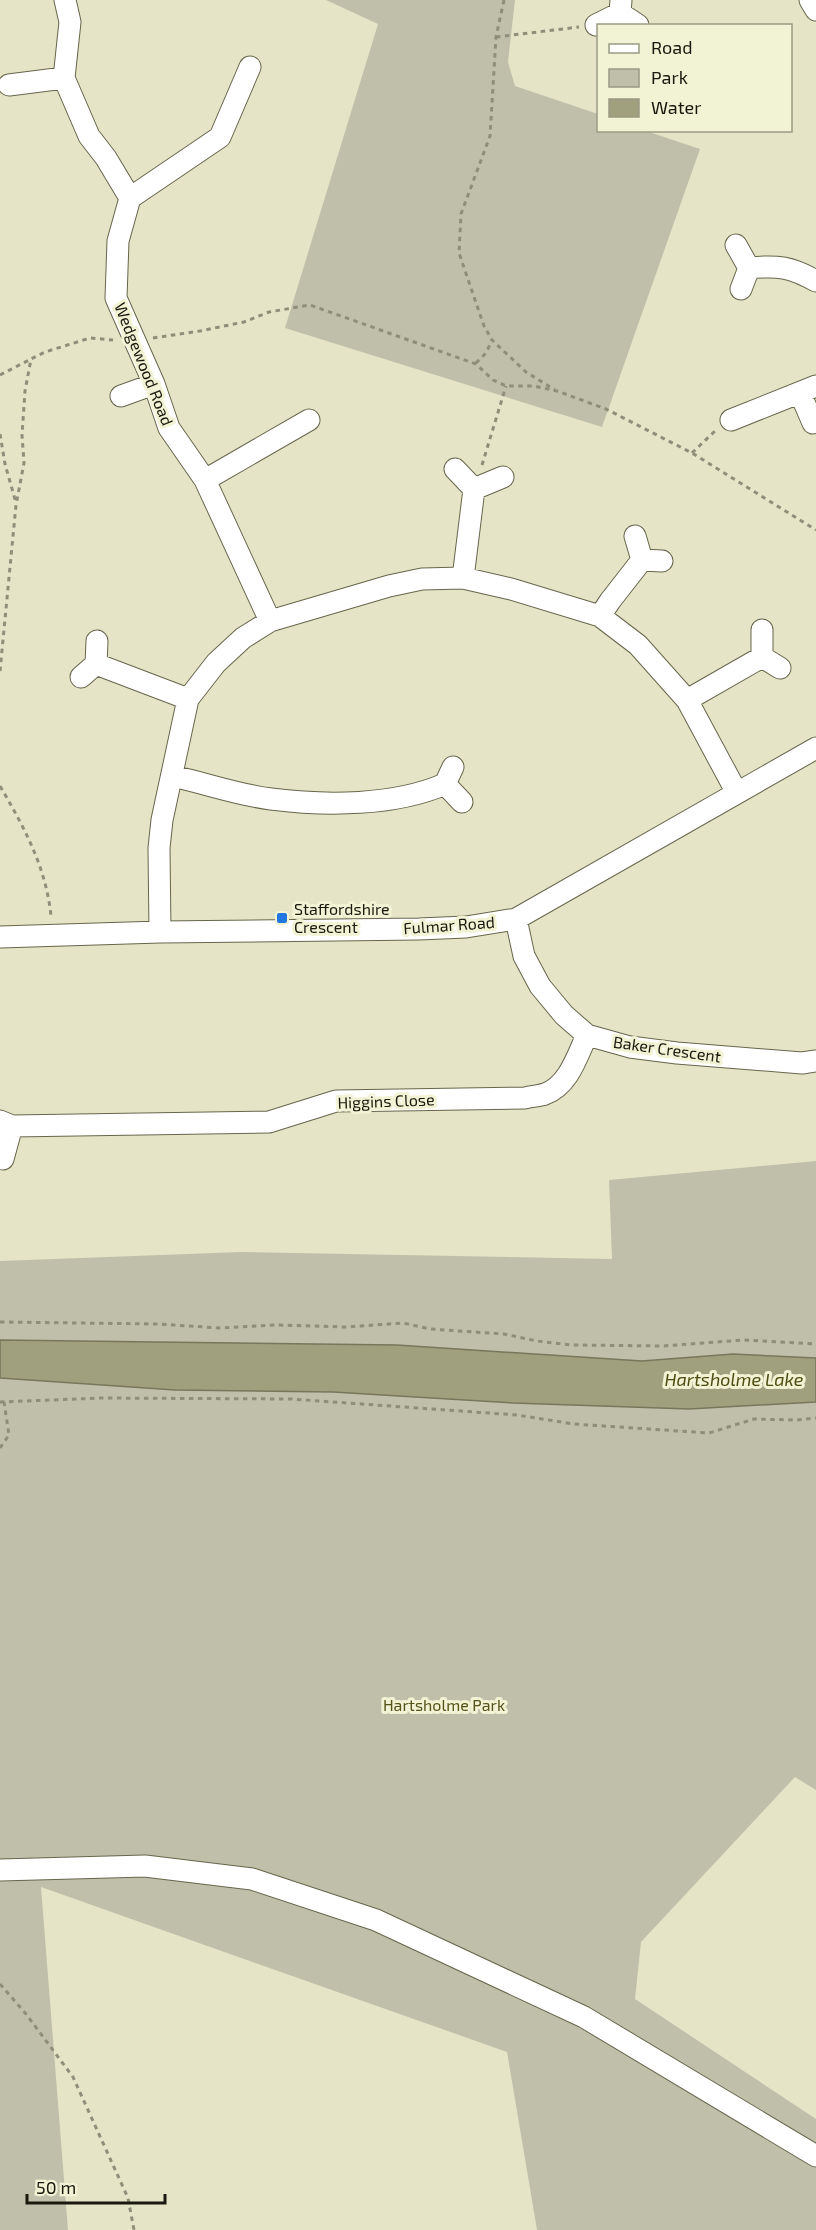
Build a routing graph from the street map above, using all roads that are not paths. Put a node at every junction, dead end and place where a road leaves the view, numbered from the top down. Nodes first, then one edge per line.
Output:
1 (65, 0) edge
2 (810, 0) edge
3 (620, 7) edge
4 (816, 10) edge
5 (597, 24) edge
6 (637, 24) edge
7 (250, 67) dead end
8 (64, 78) junction
9 (9, 85) dead end
10 (130, 198) junction
11 (736, 245) dead end
12 (749, 268) junction
13 (816, 281) edge
14 (741, 289) dead end
15 (154, 384) junction
16 (808, 390) edge
17 (121, 396) dead end
18 (309, 420) dead end
19 (731, 420) road end
20 (813, 423) dead end
21 (454, 469) dead end
22 (502, 477) dead end
23 (205, 480) junction
24 (474, 489) junction
25 (636, 536) dead end
26 (463, 578) junction
27 (600, 616) junction
28 (270, 621) junction
29 (762, 630) dead end
30 (97, 641) dead end
31 (762, 657) junction
32 (780, 668) dead end
33 (188, 699) junction
34 (687, 700) junction
35 (816, 748) edge
36 (172, 776) junction
37 (737, 793) junction
38 (462, 802) dead end
39 (516, 919) junction
40 (160, 932) junction
41 (0, 937) edge
42 (587, 1035) junction
43 (816, 1061) edge
44 (6, 1124) edge
45 (3, 1159) dead end
46 (0, 1870) edge
47 (816, 2156) edge

1 - 8 street
2 - 4 street
3 - 5 street
3 - 6 street
7 - 10 street
8 - 9 street
8 - 10 street
10 - 15 street, Wedgewood Road
11 - 12 street
12 - 13 street
12 - 14 street
15 - 17 street
15 - 23 street, Wedgewood Road
16 - 19 street
16 - 20 street
18 - 23 street
21 - 24 street
22 - 24 street
23 - 28 street, Wedgewood Road
24 - 26 street
25 - 27 street
26 - 27 street
26 - 28 street
27 - 34 street
28 - 33 street
29 - 31 street
30 - 33 street
31 - 32 street
31 - 34 street
33 - 36 street
34 - 37 street
35 - 37 street, Fulmar Road
36 - 38 street
36 - 40 street
37 - 39 street, Fulmar Road
39 - 40 street, Fulmar Road
39 - 42 street, Baker Crescent
40 - 41 street, Fulmar Road
42 - 43 street, Baker Crescent
42 - 44 street, Higgins Close
44 - 45 street, Higgins Close
46 - 47 street

